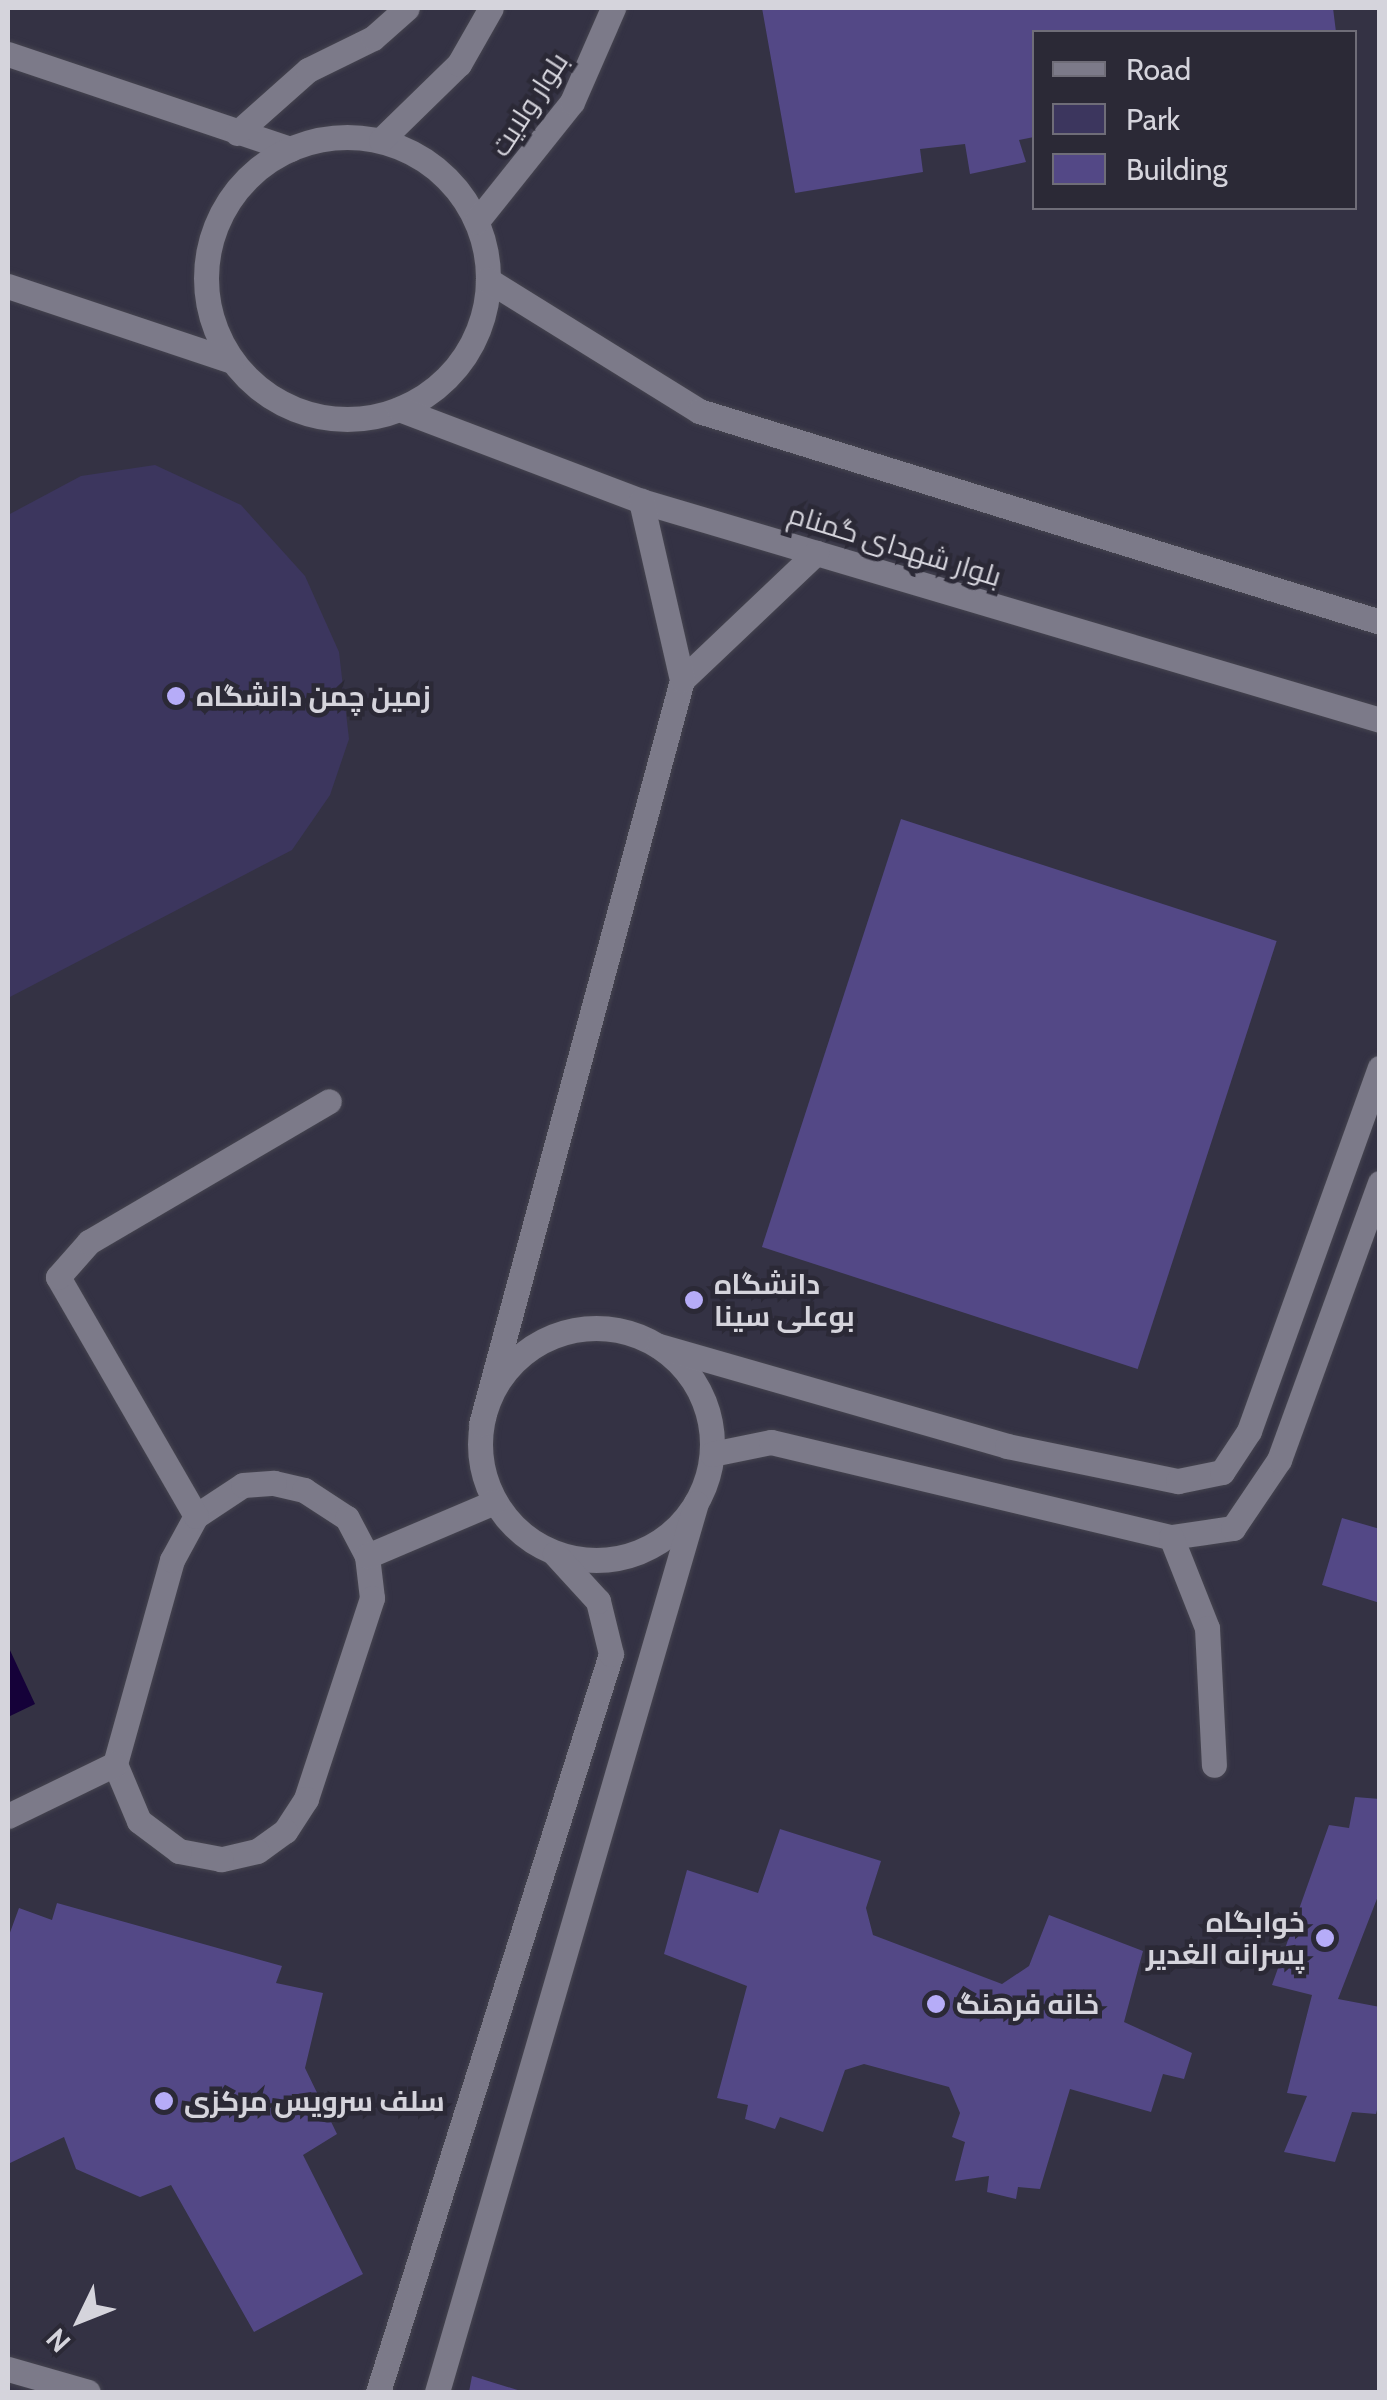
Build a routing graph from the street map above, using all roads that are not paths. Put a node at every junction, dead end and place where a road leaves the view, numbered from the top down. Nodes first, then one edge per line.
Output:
1 (408, 8) edge
2 (491, 8) edge
3 (613, 8) edge
4 (8, 54) edge
5 (238, 133) junction
6 (380, 140) junction
7 (290, 149) junction
8 (476, 221) junction
9 (488, 280) junction
10 (8, 286) edge
11 (232, 362) junction
12 (399, 409) junction
13 (641, 501) junction
14 (816, 552) junction
15 (1380, 622) edge
16 (682, 680) junction
17 (1380, 720) edge
18 (1380, 1068) edge
19 (329, 1101) dead end
20 (1380, 1183) edge
21 (659, 1346) junction
22 (480, 1424) junction
23 (712, 1454) junction
24 (494, 1502) junction
25 (696, 1504) junction
26 (196, 1516) junction
27 (1171, 1537) junction
28 (555, 1554) junction
29 (367, 1556) junction
30 (115, 1764) junction
31 (1214, 1765) dead end
32 (8, 1816) edge
33 (8, 2369) edge
34 (88, 2392) edge
35 (378, 2392) edge
36 (437, 2392) edge

1 - 5 street
2 - 6 street
3 - 8 street, بلوار ولایت
4 - 5 street
5 - 7 street
6 - 7 street
6 - 8 street
7 - 11 street
8 - 9 street
9 - 12 street
9 - 15 street
10 - 11 street
11 - 12 street
12 - 13 street, بلوار شهدای گمنام
13 - 14 street, بلوار شهدای گمنام
13 - 16 street
14 - 16 street
14 - 17 street, بلوار شهدای گمنام
16 - 22 street
18 - 21 street
19 - 26 street
20 - 27 street
21 - 22 street
21 - 23 street
22 - 24 street
23 - 25 street
23 - 27 street
24 - 28 street
24 - 29 street
25 - 28 street
25 - 36 street
26 - 29 street
26 - 30 street
27 - 31 street
28 - 35 street
29 - 30 street
30 - 32 street
33 - 34 street

